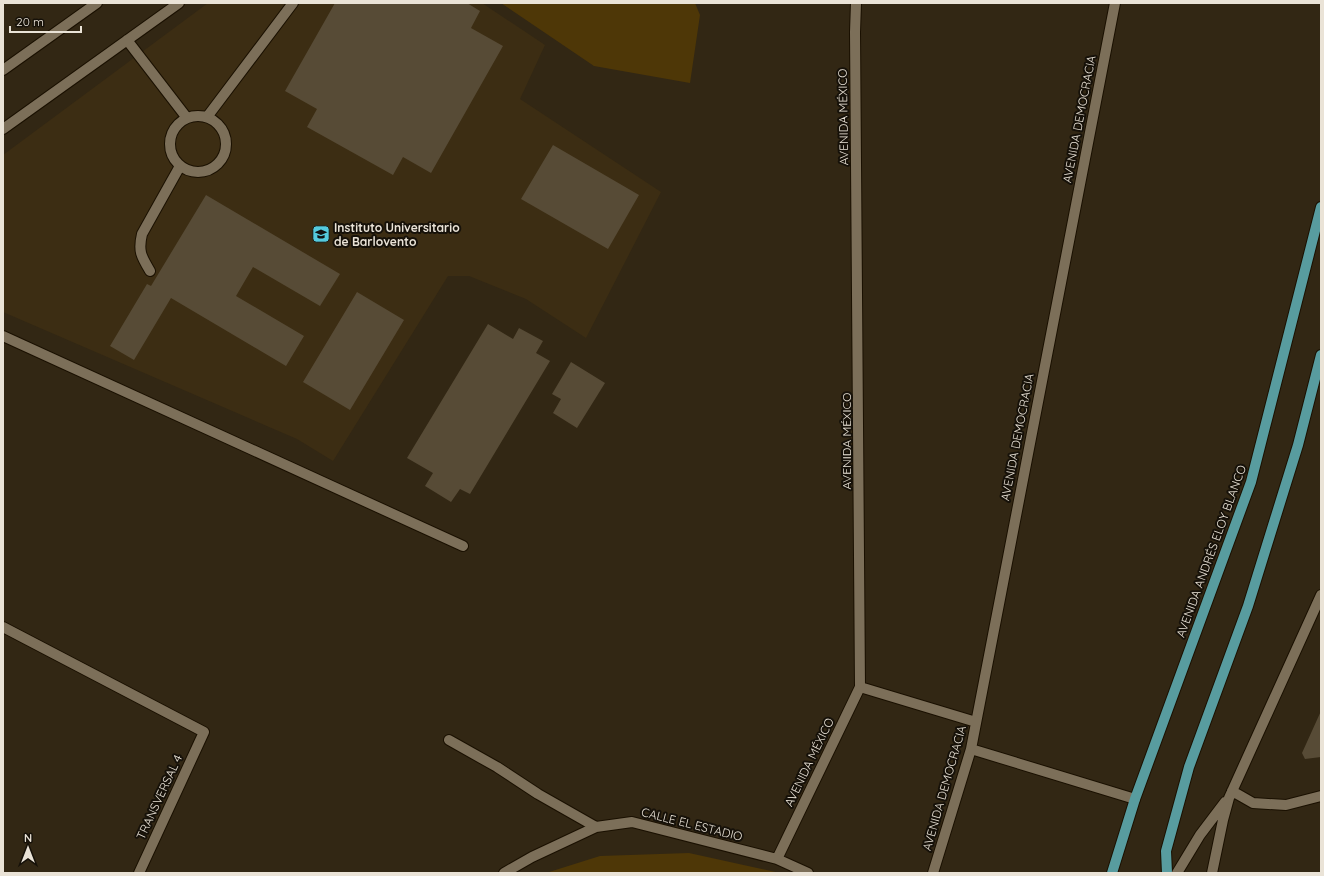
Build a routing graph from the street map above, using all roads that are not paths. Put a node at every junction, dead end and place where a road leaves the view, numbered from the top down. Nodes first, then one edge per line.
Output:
1 (97, 3) edge
2 (179, 3) edge
3 (293, 3) edge
4 (856, 3) edge
5 (1115, 3) edge
6 (127, 40) junction
7 (3, 70) edge
8 (207, 117) junction
9 (187, 118) junction
10 (3, 129) edge
11 (180, 166) junction
12 (1321, 207) edge
13 (150, 271) dead end
14 (3, 336) edge
15 (1321, 355) edge
16 (463, 546) dead end
17 (1321, 595) edge
18 (3, 628) edge
19 (860, 687) junction
20 (976, 722) junction
21 (449, 740) dead end
22 (971, 749) junction
23 (1231, 794) junction
24 (1321, 796) edge
25 (1135, 799) junction
26 (596, 827) junction
27 (777, 859) junction
28 (139, 873) edge
29 (504, 873) edge
30 (808, 873) edge
31 (933, 873) edge
32 (1112, 873) edge
33 (1167, 873) edge
34 (1177, 873) edge
35 (1212, 873) edge

1 - 7 street
2 - 6 street
3 - 8 street
4 - 19 street, AVENIDA MÉXICO
5 - 20 street, AVENIDA DEMOCRACIA
6 - 9 street
6 - 10 street
8 - 9 street
8 - 11 street
9 - 11 street
11 - 13 street
12 - 25 main road, AVENIDA ANDRÉS ELOY BLANCO
14 - 16 street
15 - 33 main road
17 - 23 street
18 - 28 street, TRANSVERSAL 4
19 - 20 street
19 - 27 street, AVENIDA MÉXICO
20 - 22 street, AVENIDA DEMOCRACIA
21 - 26 street
22 - 25 street
22 - 31 street, AVENIDA DEMOCRACIA
23 - 24 street
23 - 34 street
23 - 35 street
25 - 32 main road, AVENIDA ANDRÉS ELOY BLANCO
26 - 27 street, CALLE EL ESTADIO
26 - 29 street, CALLE EL ESTADIO
27 - 30 street, CALLE EL ESTADIO

